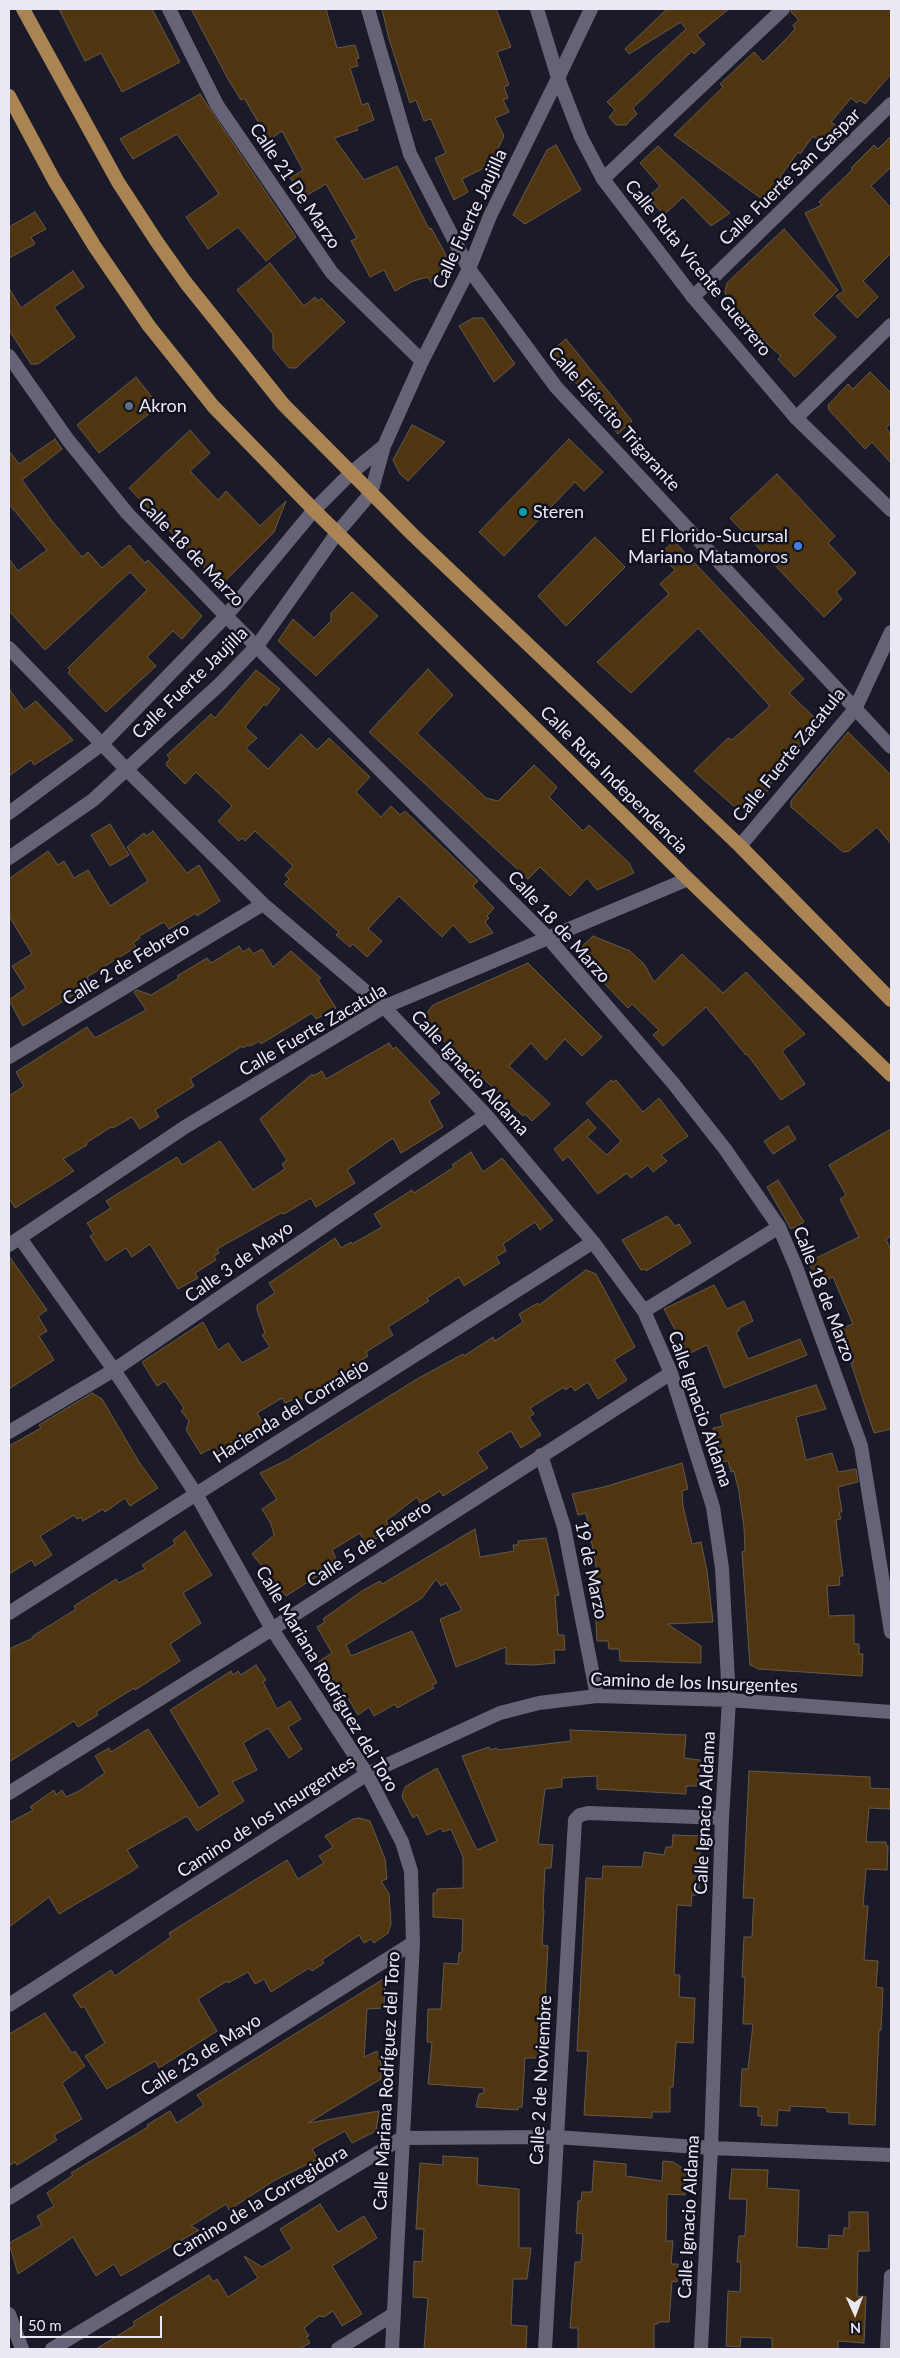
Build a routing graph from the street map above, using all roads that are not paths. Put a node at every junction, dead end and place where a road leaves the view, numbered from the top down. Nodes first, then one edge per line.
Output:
1 (23, 9) edge
2 (168, 9) edge
3 (368, 9) edge
4 (537, 9) edge
5 (591, 9) edge
6 (783, 9) edge
7 (558, 78) junction
8 (9, 96) edge
9 (891, 104) edge
10 (603, 179) junction
11 (469, 269) junction
12 (693, 297) junction
13 (891, 324) edge
14 (9, 356) edge
15 (422, 361) junction
16 (796, 418) junction
17 (384, 446) junction
18 (351, 473) junction
19 (371, 493) junction
20 (314, 510) junction
21 (891, 510) edge
22 (338, 533) junction
23 (226, 616) junction
24 (891, 632) edge
25 (257, 646) junction
26 (9, 648) edge
27 (855, 709) junction
28 (102, 744) junction
29 (891, 747) edge
30 (127, 770) junction
31 (9, 813) edge
32 (740, 846) junction
33 (9, 858) edge
34 (688, 879) junction
35 (264, 904) junction
36 (550, 939) junction
37 (891, 1000) edge
38 (384, 1008) junction
39 (9, 1057) edge
40 (891, 1075) edge
41 (486, 1115) junction
42 (779, 1227) junction
43 (14, 1242) edge
44 (593, 1242) junction
45 (644, 1311) junction
46 (114, 1370) junction
47 (672, 1373) junction
48 (9, 1432) edge
49 (541, 1455) junction
50 (196, 1494) junction
51 (9, 1613) edge
52 (272, 1629) junction
53 (891, 1632) edge
54 (597, 1696) junction
55 (730, 1700) junction
56 (891, 1712) edge
57 (367, 1774) junction
58 (9, 1793) edge
59 (722, 1818) junction
60 (413, 1943) junction
61 (9, 2005) edge
62 (556, 2137) junction
63 (402, 2138) junction
64 (712, 2148) junction
65 (891, 2155) edge
66 (9, 2198) edge
67 (891, 2276) edge
68 (9, 2314) edge
69 (394, 2314) junction
70 (22, 2349) edge
71 (52, 2349) edge
72 (338, 2349) edge
73 (392, 2349) edge
74 (545, 2349) edge
75 (702, 2349) edge
76 (886, 2349) edge

1 - 18 main road, Calle Ruta Independencia
2 - 15 street, Calle 21 De Marzo
3 - 11 street, Calle Ejército Trigarante
4 - 7 street, Calle Ruta Vicente Guerrero
5 - 7 street, Calle Fuerte Jaujilla
6 - 10 street
7 - 10 street, Calle Ruta Vicente Guerrero
7 - 11 street, Calle Fuerte Jaujilla
8 - 20 main road, Calle Ruta Independencia
9 - 12 street, Calle Fuerte San Gaspar
10 - 12 street, Calle Ruta Vicente Guerrero
11 - 15 street, Calle Fuerte Jaujilla
11 - 27 street, Calle Ejército Trigarante
12 - 16 street, Calle Ruta Vicente Guerrero
13 - 16 street
14 - 23 street, Calle 18 de Marzo
15 - 17 street, Calle Fuerte Jaujilla
16 - 21 street, Calle Ruta Vicente Guerrero
17 - 18 street, Calle Fuerte Jaujilla
17 - 19 street, Calle Fuerte Jaujilla
18 - 19 main road, Calle Ruta Independencia
18 - 20 street, Calle Fuerte Jaujilla
19 - 22 street, Calle Fuerte Jaujilla
19 - 32 main road, Calle Ruta Independencia
20 - 22 main road, Calle Ruta Independencia
20 - 23 street, Calle Fuerte Jaujilla
22 - 25 street, Calle Fuerte Jaujilla
22 - 34 main road, Calle Ruta Independencia
23 - 25 street, Calle 18 de Marzo
23 - 28 street, Calle Fuerte Jaujilla
24 - 27 street, Calle Fuerte Zacatula
25 - 30 street, Calle Fuerte Jaujilla
25 - 36 street, Calle 18 de Marzo
26 - 28 street, Calle Ignacio Aldama
27 - 29 street, Calle Ejército Trigarante
27 - 32 street, Calle Fuerte Zacatula
28 - 30 street, Calle Ignacio Aldama
28 - 31 street, Calle Fuerte Jaujilla
30 - 33 street, Calle Fuerte Jaujilla
30 - 35 street, Calle Ignacio Aldama
32 - 37 main road, Calle Ruta Independencia
34 - 36 street, Calle Fuerte Zacatula
34 - 40 main road, Calle Ruta Independencia
35 - 38 street, Calle Ignacio Aldama
35 - 39 street, Calle 2 de Febrero
36 - 38 street, Calle Fuerte Zacatula
36 - 42 street, Calle 18 de Marzo
38 - 41 street, Calle Ignacio Aldama
38 - 43 street, Calle Fuerte Zacatula
41 - 44 street, Calle Ignacio Aldama
41 - 46 street, Calle 3 de Mayo
42 - 45 street
42 - 53 street, Calle 18 de Marzo
43 - 46 street, Calle Mariana Rodríguez del Toro
44 - 45 street, Calle Ignacio Aldama
44 - 50 street, Hacienda del Corralejo
45 - 47 street, Calle Ignacio Aldama
46 - 48 street, Calle 3 de Mayo
46 - 50 street, Calle Mariana Rodríguez del Toro
47 - 49 street, Calle 5 de Febrero
47 - 55 street, Calle Ignacio Aldama
49 - 52 street, Calle 5 de Febrero
49 - 54 street, 19 de Marzo
50 - 51 street, Hacienda del Corralejo
50 - 52 street, Calle Mariana Rodríguez del Toro
52 - 57 street, Calle Mariana Rodríguez del Toro
52 - 58 street, Calle 5 de Febrero
54 - 55 street, Camino de los Insurgentes
54 - 57 street, Camino de los Insurgentes
55 - 56 street, Camino de los Insurgentes
55 - 59 street, Calle Ignacio Aldama
57 - 60 street, Calle Mariana Rodríguez del Toro
57 - 61 street, Camino de los Insurgentes
59 - 62 street, Calle 2 de Noviembre
59 - 64 street, Calle Ignacio Aldama
60 - 63 street, Calle Mariana Rodríguez del Toro
60 - 66 street, Calle 23 de Mayo
62 - 63 street
62 - 64 street
62 - 74 street, Calle 2 de Noviembre
63 - 69 street, Calle Mariana Rodríguez del Toro
63 - 71 street, Camino de la Corregidora
64 - 65 street
64 - 75 street, Calle Ignacio Aldama
67 - 76 street
68 - 70 street
69 - 72 street
69 - 73 street, Calle Mariana Rodríguez del Toro

